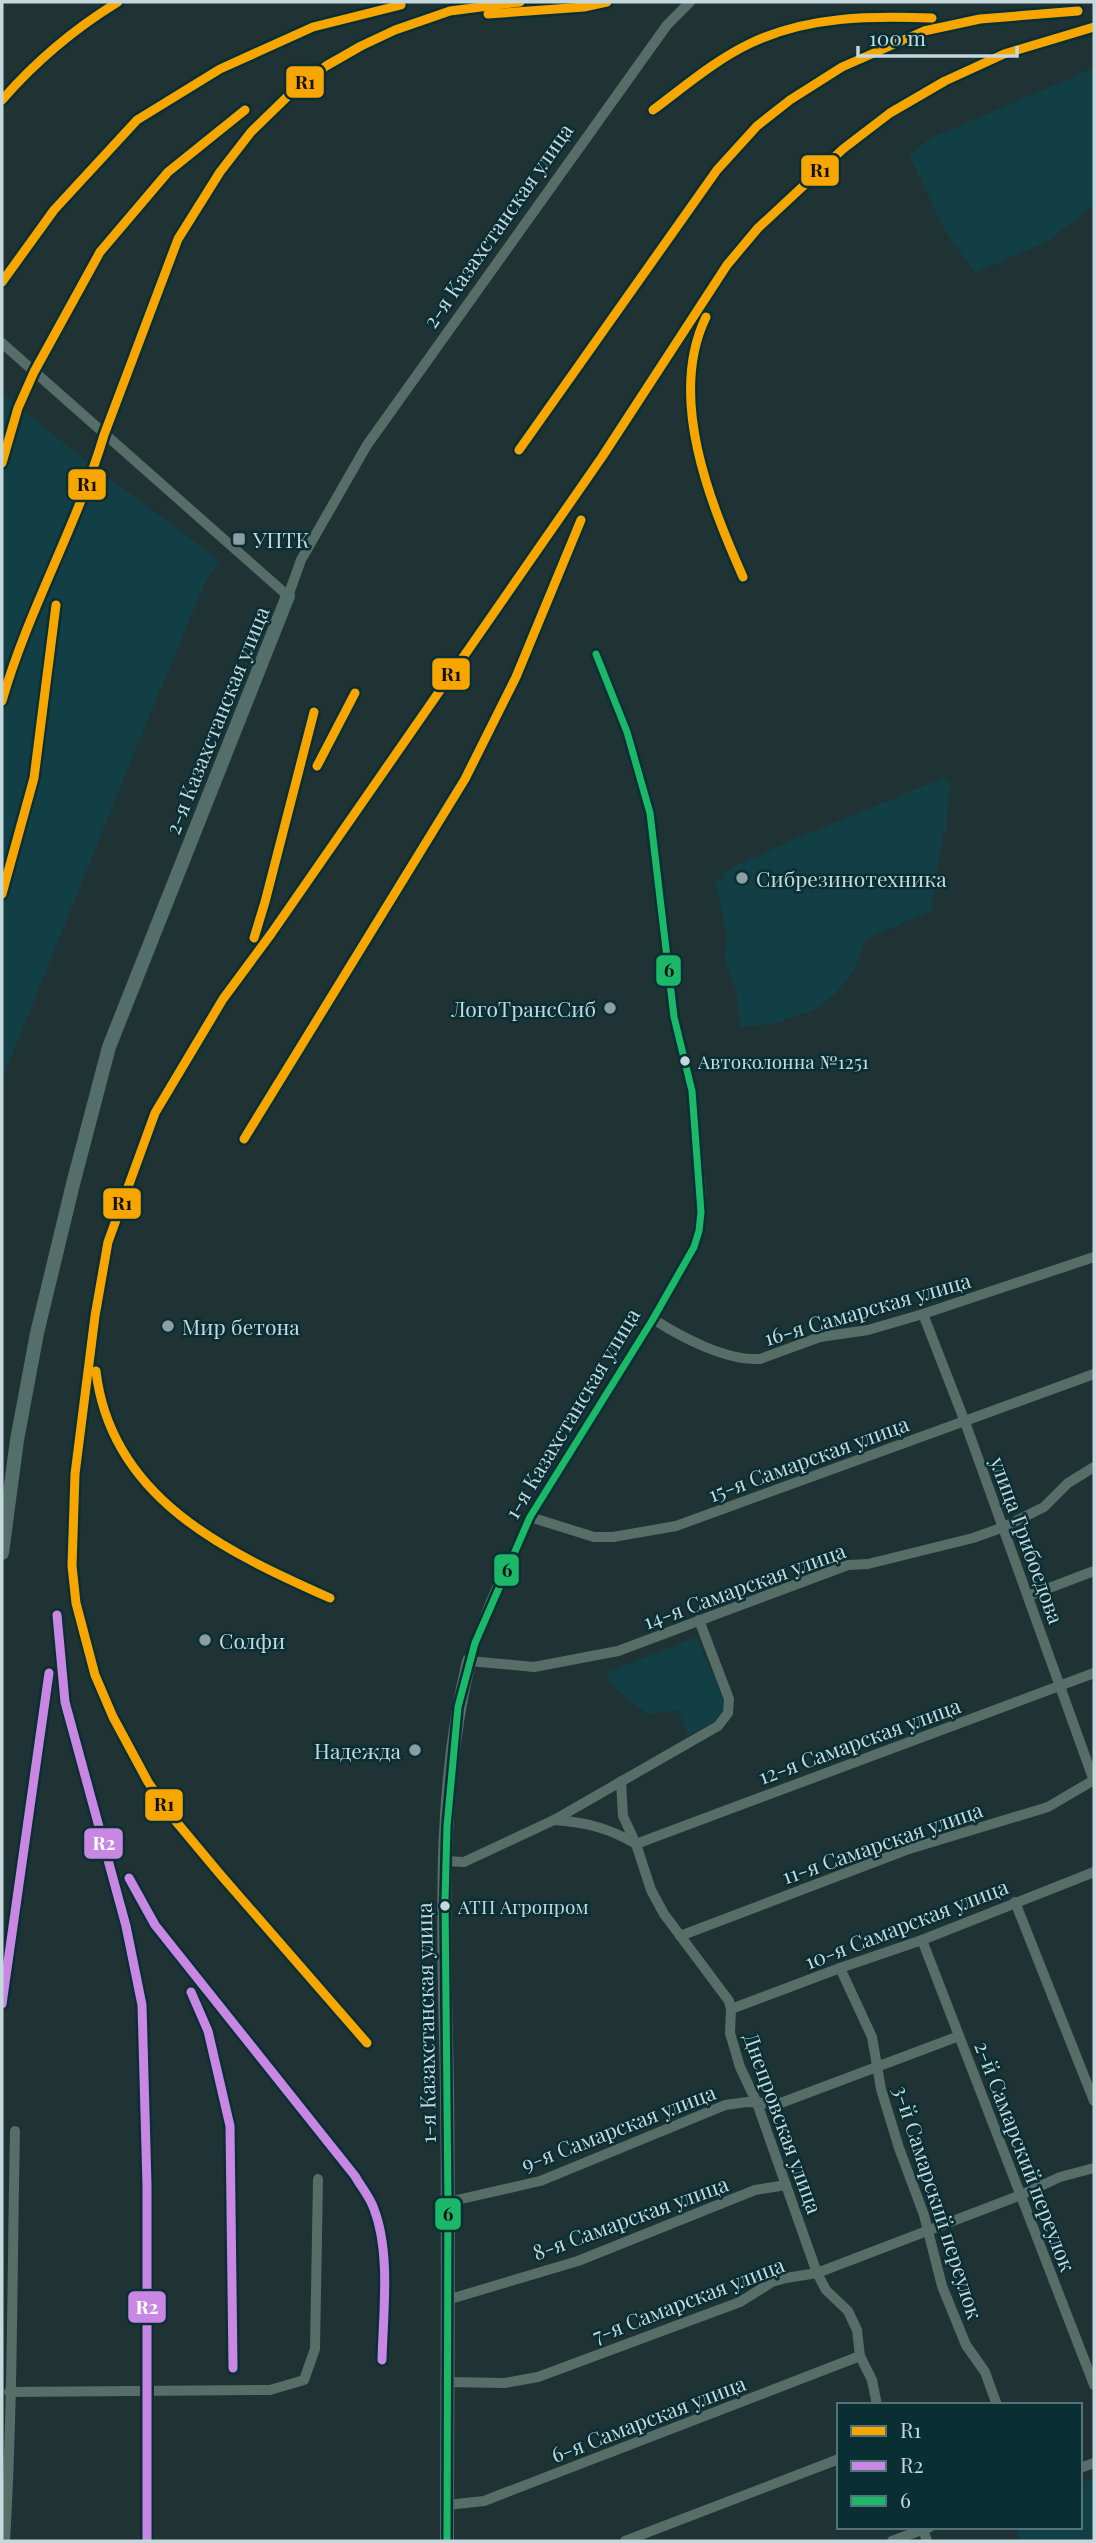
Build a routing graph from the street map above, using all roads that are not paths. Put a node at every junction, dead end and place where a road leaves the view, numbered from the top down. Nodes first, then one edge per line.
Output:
1 (690, 2) edge
2 (2, 343) edge
3 (288, 596) junction
4 (596, 654) dead end
5 (1094, 1257) edge
6 (923, 1314) junction
7 (653, 1319) junction
8 (1094, 1374) edge
9 (965, 1422) junction
10 (1094, 1467) edge
11 (530, 1517) junction
12 (1004, 1527) junction
13 (2, 1553) edge
14 (1094, 1571) edge
15 (1028, 1596) junction
16 (699, 1619) junction
17 (469, 1661) junction
18 (1094, 1673) edge
19 (1059, 1686) junction
20 (621, 1781) junction
21 (1094, 1781) edge
22 (554, 1820) junction
23 (636, 1843) junction
24 (446, 1861) junction
25 (1094, 1872) edge
26 (1015, 1902) junction
27 (680, 1936) junction
28 (922, 1940) junction
29 (840, 1968) junction
30 (731, 2009) junction
31 (959, 2036) junction
32 (878, 2067) junction
33 (1094, 2101) edge
34 (757, 2103) junction
35 (15, 2131) dead end
36 (1094, 2168) edge
37 (318, 2179) dead end
38 (786, 2185) junction
39 (1021, 2195) junction
40 (449, 2202) junction
41 (927, 2231) junction
42 (817, 2273) junction
43 (447, 2300) junction
44 (860, 2356) junction
45 (449, 2382) junction
46 (1094, 2385) edge
47 (9, 2392) junction
48 (877, 2403) edge
49 (996, 2403) edge
50 (837, 2460) edge
51 (447, 2505) junction
52 (922, 2529) edge
53 (5, 2541) edge
54 (447, 2541) edge
55 (625, 2541) edge
56 (892, 2541) edge

1 - 3 street, 2-я Казахстанская улица
2 - 3 street
3 - 13 street, 2-я Казахстанская улица
4 - 7 street, 1-я Казахстанская улица
5 - 6 street, 16-я Самарская улица
6 - 7 street, 16-я Самарская улица
6 - 9 street, улица Грибоедова
7 - 11 street, 1-я Казахстанская улица
8 - 9 street, 15-я Самарская улица
9 - 11 street, 15-я Самарская улица
9 - 12 street, улица Грибоедова
10 - 12 street, 14-я Самарская улица
11 - 17 street, 1-я Казахстанская улица
12 - 15 street, улица Грибоедова
12 - 16 street, 14-я Самарская улица
14 - 15 street
15 - 19 street, улица Грибоедова
16 - 17 street, 14-я Самарская улица
16 - 20 street
17 - 24 street, 1-я Казахстанская улица
18 - 19 street, 12-я Самарская улица
19 - 21 street, улица Грибоедова
19 - 23 street, 12-я Самарская улица
20 - 22 street
20 - 23 street, Днепровская улица
21 - 27 street, 11-я Самарская улица
22 - 23 street
22 - 24 street
23 - 27 street, Днепровская улица
24 - 40 street, 1-я Казахстанская улица
25 - 26 street, 10-я Самарская улица
26 - 28 street, 10-я Самарская улица
26 - 33 street
27 - 30 street, Днепровская улица
28 - 29 street, 10-я Самарская улица
28 - 31 street, 2-й Самарский переулок
29 - 30 street, 10-я Самарская улица
29 - 32 street, 3-й Самарский переулок
30 - 34 street, Днепровская улица
31 - 32 street, 9-я Самарская улица
31 - 39 street, 2-й Самарский переулок
32 - 34 street, 9-я Самарская улица
32 - 41 street, 3-й Самарский переулок
34 - 38 street, Днепровская улица
34 - 40 street, 9-я Самарская улица
35 - 47 street
36 - 39 street, 7-я Самарская улица
37 - 47 street
38 - 42 street, Днепровская улица
38 - 43 street, 8-я Самарская улица
39 - 41 street, 7-я Самарская улица
39 - 46 street, 2-й Самарский переулок
40 - 43 street, 1-я Казахстанская улица
41 - 42 street, 7-я Самарская улица
41 - 49 street, 3-й Самарский переулок
42 - 44 street, Днепровская улица
42 - 45 street, 7-я Самарская улица
43 - 45 street, 1-я Казахстанская улица
44 - 48 street, Днепровская улица
44 - 51 street, 6-я Самарская улица
45 - 51 street, 1-я Казахстанская улица
47 - 53 street
50 - 55 street
51 - 54 street, 1-я Казахстанская улица
52 - 56 street

